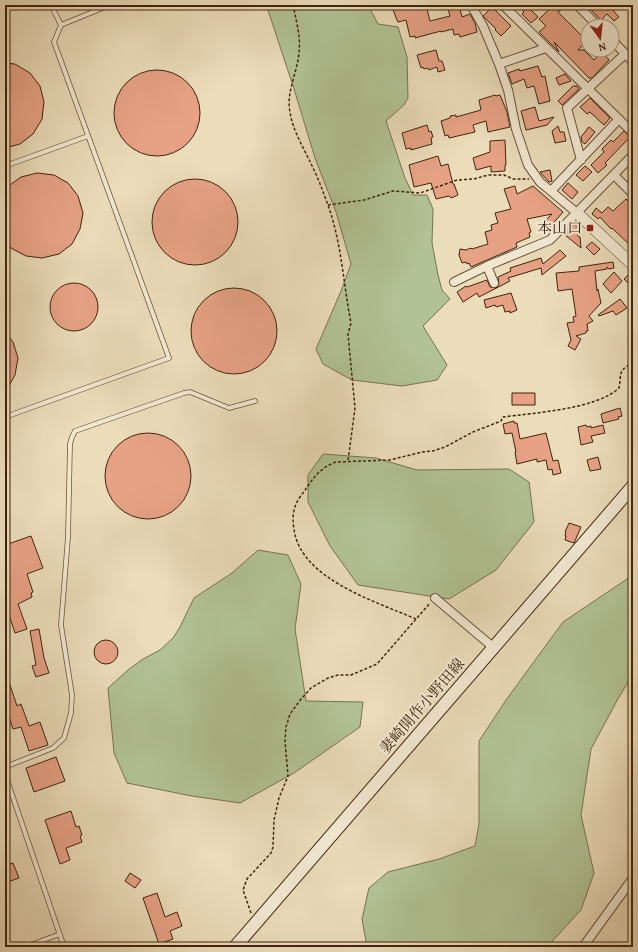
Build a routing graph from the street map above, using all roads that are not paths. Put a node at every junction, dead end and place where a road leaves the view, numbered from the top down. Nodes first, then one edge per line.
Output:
1 (51, 5) edge
2 (110, 5) edge
3 (471, 5) edge
4 (503, 5) edge
5 (577, 5) edge
6 (590, 18) edge
7 (61, 25) junction
8 (546, 48) junction
9 (620, 49) edge
10 (625, 54) junction
11 (633, 62) edge
12 (499, 64) junction
13 (588, 89) junction
14 (619, 119) junction
15 (633, 133) edge
16 (88, 136) junction
17 (633, 155) edge
18 (581, 160) junction
19 (5, 166) edge
20 (614, 175) junction
21 (551, 191) junction
22 (633, 194) edge
23 (577, 213) junction
24 (633, 265) edge
25 (487, 266) junction
26 (454, 282) dead end
27 (494, 283) dead end
28 (255, 401) dead end
29 (5, 417) edge
30 (633, 486) edge
31 (435, 598) road end
32 (494, 648) junction
33 (5, 767) edge
34 (5, 774) edge
35 (633, 878) edge
36 (60, 934) junction
37 (25, 947) edge
38 (64, 947) edge
39 (235, 947) edge
40 (583, 947) edge

1 - 7 lane
2 - 7 lane
3 - 12 street
4 - 8 street
5 - 6 street
7 - 16 lane
8 - 12 street
8 - 13 street
9 - 10 street
10 - 11 street
10 - 13 street
12 - 21 street
13 - 14 street
13 - 18 street
14 - 15 street
14 - 18 street
16 - 19 lane
16 - 29 lane
17 - 20 street
18 - 21 street
20 - 22 street
20 - 23 street
21 - 23 street
23 - 24 street
23 - 25 street
25 - 26 street
25 - 27 street
28 - 33 lane
30 - 32 main road, 妻崎開作小野田線
31 - 32 street
32 - 39 main road, 妻崎開作小野田線
34 - 36 lane
35 - 40 street
36 - 37 lane
36 - 38 lane

